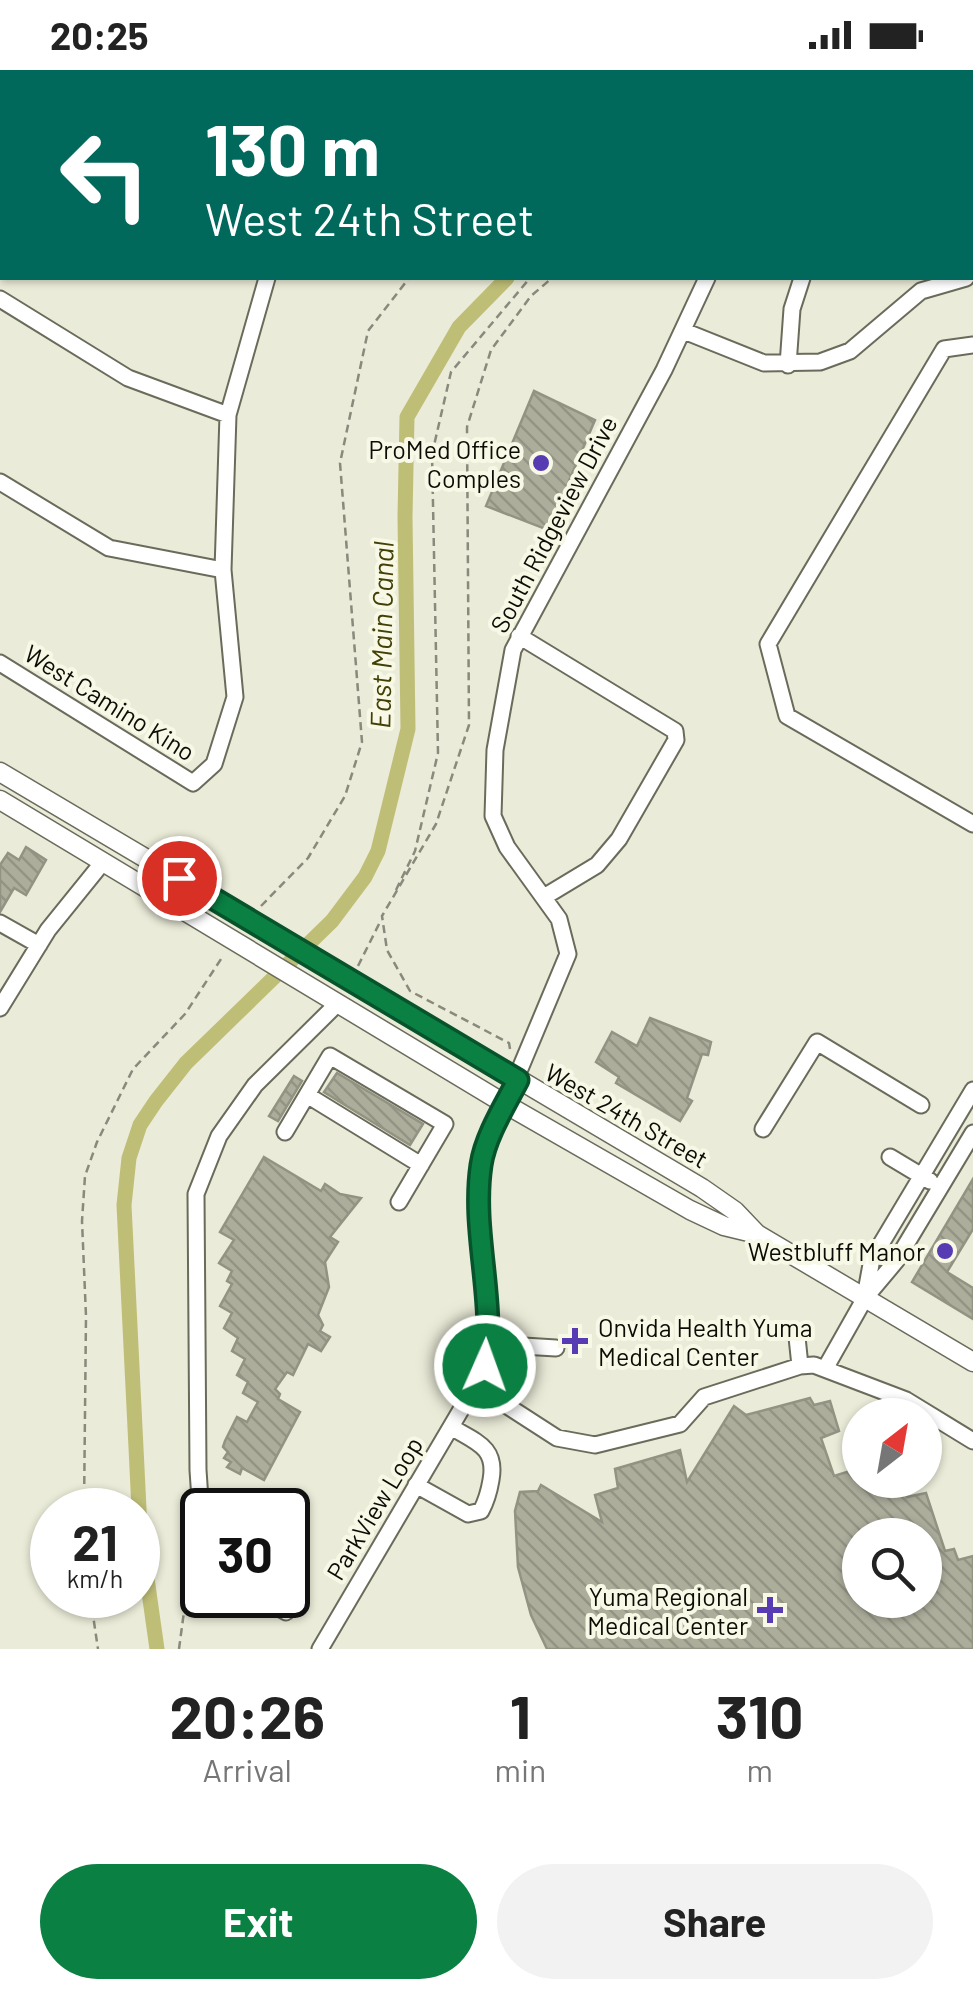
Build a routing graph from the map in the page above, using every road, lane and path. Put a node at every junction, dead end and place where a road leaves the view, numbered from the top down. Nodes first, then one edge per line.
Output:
1 (266, 280) edge
2 (407, 280) edge
3 (528, 280) edge
4 (550, 280) edge
5 (706, 280) edge
6 (801, 280) edge
7 (944, 280) edge
8 (918, 284) edge
9 (0, 299) edge
10 (684, 332) junction
11 (973, 345) edge
12 (788, 365) junction
13 (228, 416) junction
14 (0, 482) edge
15 (223, 570) junction
16 (519, 636) junction
17 (0, 663) edge
18 (0, 772) edge
19 (0, 800) edge
20 (973, 824) edge
21 (103, 862) junction
22 (211, 897) junction
23 (544, 897) junction
24 (249, 918) junction
25 (0, 922) edge
26 (233, 940) junction
27 (39, 945) junction
28 (352, 980) junction
29 (338, 1003) junction
30 (0, 1008) edge
31 (518, 1080) junction
32 (973, 1090) edge
33 (307, 1095) junction
34 (505, 1104) junction
35 (921, 1105) dead end
36 (763, 1130) dead end
37 (285, 1132) dead end
38 (973, 1133) edge
39 (890, 1157) dead end
40 (421, 1165) junction
41 (922, 1176) junction
42 (941, 1187) junction
43 (399, 1202) dead end
44 (757, 1234) junction
45 (865, 1298) junction
46 (796, 1337) dead end
47 (489, 1344) junction
48 (556, 1348) dead end
49 (973, 1362) edge
50 (800, 1366) junction
51 (826, 1367) junction
52 (481, 1389) junction
53 (451, 1427) junction
54 (973, 1441) edge
55 (416, 1485) junction
56 (84, 1488) edge
57 (198, 1488) edge
58 (93, 1618) edge
59 (183, 1618) edge
60 (98, 1649) edge
61 (178, 1649) edge
62 (320, 1649) edge

1 - 13 street
2 - 24 path
3 - 28 path
4 - 31 path
5 - 10 street, South Ridgeview Drive
6 - 12 street
7 - 8 street
8 - 12 street
9 - 13 street
10 - 12 street
10 - 16 street, South Ridgeview Drive
11 - 20 street
13 - 15 street
14 - 15 street
15 - 17 street, West Camino Kino
16 - 23 street, South Ridgeview Drive
16 - 23 street
18 - 22 main road, West 24th Street
19 - 21 main road, West 24th Street
21 - 22 main road
21 - 26 main road, West 24th Street
21 - 27 street
22 - 24 main road, West 24th Street
23 - 31 street, South Ridgeview Drive
24 - 28 main road, West 24th Street
25 - 27 street
26 - 29 main road, West 24th Street
26 - 56 path
27 - 30 street
28 - 31 main road, West 24th Street
29 - 34 main road, West 24th Street
29 - 57 street
31 - 34 street, South Ridgeview Drive
31 - 44 main road, West 24th Street
32 - 41 street
33 - 37 street
33 - 40 street
33 - 40 street
34 - 44 main road, West 24th Street
34 - 47 street, ParkView Loop
35 - 36 street
38 - 42 street
39 - 41 street
40 - 43 street
41 - 42 street
41 - 45 street
42 - 45 street
44 - 45 main road, West 24th Street
45 - 49 main road, West 24th Street
45 - 51 street
46 - 50 street
47 - 48 street
47 - 52 street, ParkView Loop
50 - 51 street
50 - 52 street
51 - 54 street
52 - 53 street, ParkView Loop
53 - 55 street, ParkView Loop
53 - 55 street
55 - 62 street, ParkView Loop
58 - 60 path
59 - 61 path

